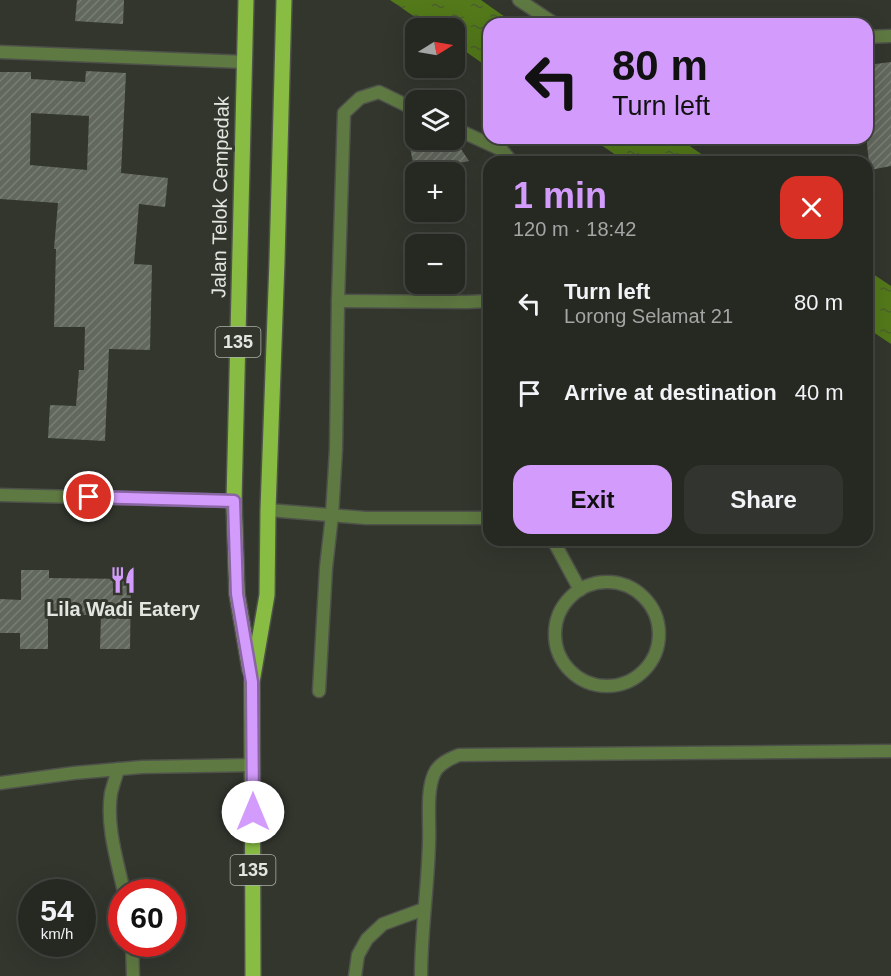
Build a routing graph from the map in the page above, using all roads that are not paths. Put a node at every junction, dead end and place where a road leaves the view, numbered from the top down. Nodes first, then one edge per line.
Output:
1 (246, 0) edge
2 (284, 0) edge
3 (519, 0) edge
4 (546, 18) edge
5 (891, 36) edge
6 (873, 38) edge
7 (0, 52) edge
8 (245, 62) junction
9 (405, 105) edge
10 (465, 133) edge
11 (483, 141) edge
12 (489, 144) edge
13 (507, 156) edge
14 (338, 301) junction
15 (483, 301) edge
16 (0, 495) edge
17 (234, 501) junction
18 (268, 510) junction
19 (332, 515) junction
20 (483, 518) edge
21 (556, 546) edge
22 (580, 590) junction
23 (252, 682) junction
24 (319, 691) dead end
25 (891, 751) edge
26 (253, 765) junction
27 (118, 770) junction
28 (0, 783) edge
29 (121, 879) edge
30 (424, 909) junction
31 (132, 957) edge
32 (133, 976) edge
33 (253, 976) edge
34 (355, 976) edge
35 (421, 976) edge

1 - 8 main road, Jalan Telok Cempedak / 135
2 - 18 main road, Jalan Telok Cempedak / 135
3 - 4 street
5 - 6 street
7 - 8 street
8 - 17 main road, Jalan Telok Cempedak / 135
9 - 14 street
10 - 11 street
12 - 13 street
14 - 15 street
14 - 19 street
16 - 17 street
17 - 23 main road, Jalan Telok Cempedak / 135
18 - 19 street
18 - 23 main road, Jalan Telok Cempedak / 135
19 - 20 street
19 - 24 street
21 - 22 street
22 - 22 street
23 - 26 main road, Jalan Telok Cempedak / 135
25 - 30 street
26 - 27 street
26 - 33 main road, Jalan Telok Cempedak / 135
27 - 28 street
27 - 29 street
30 - 34 street
30 - 35 street
31 - 32 street

